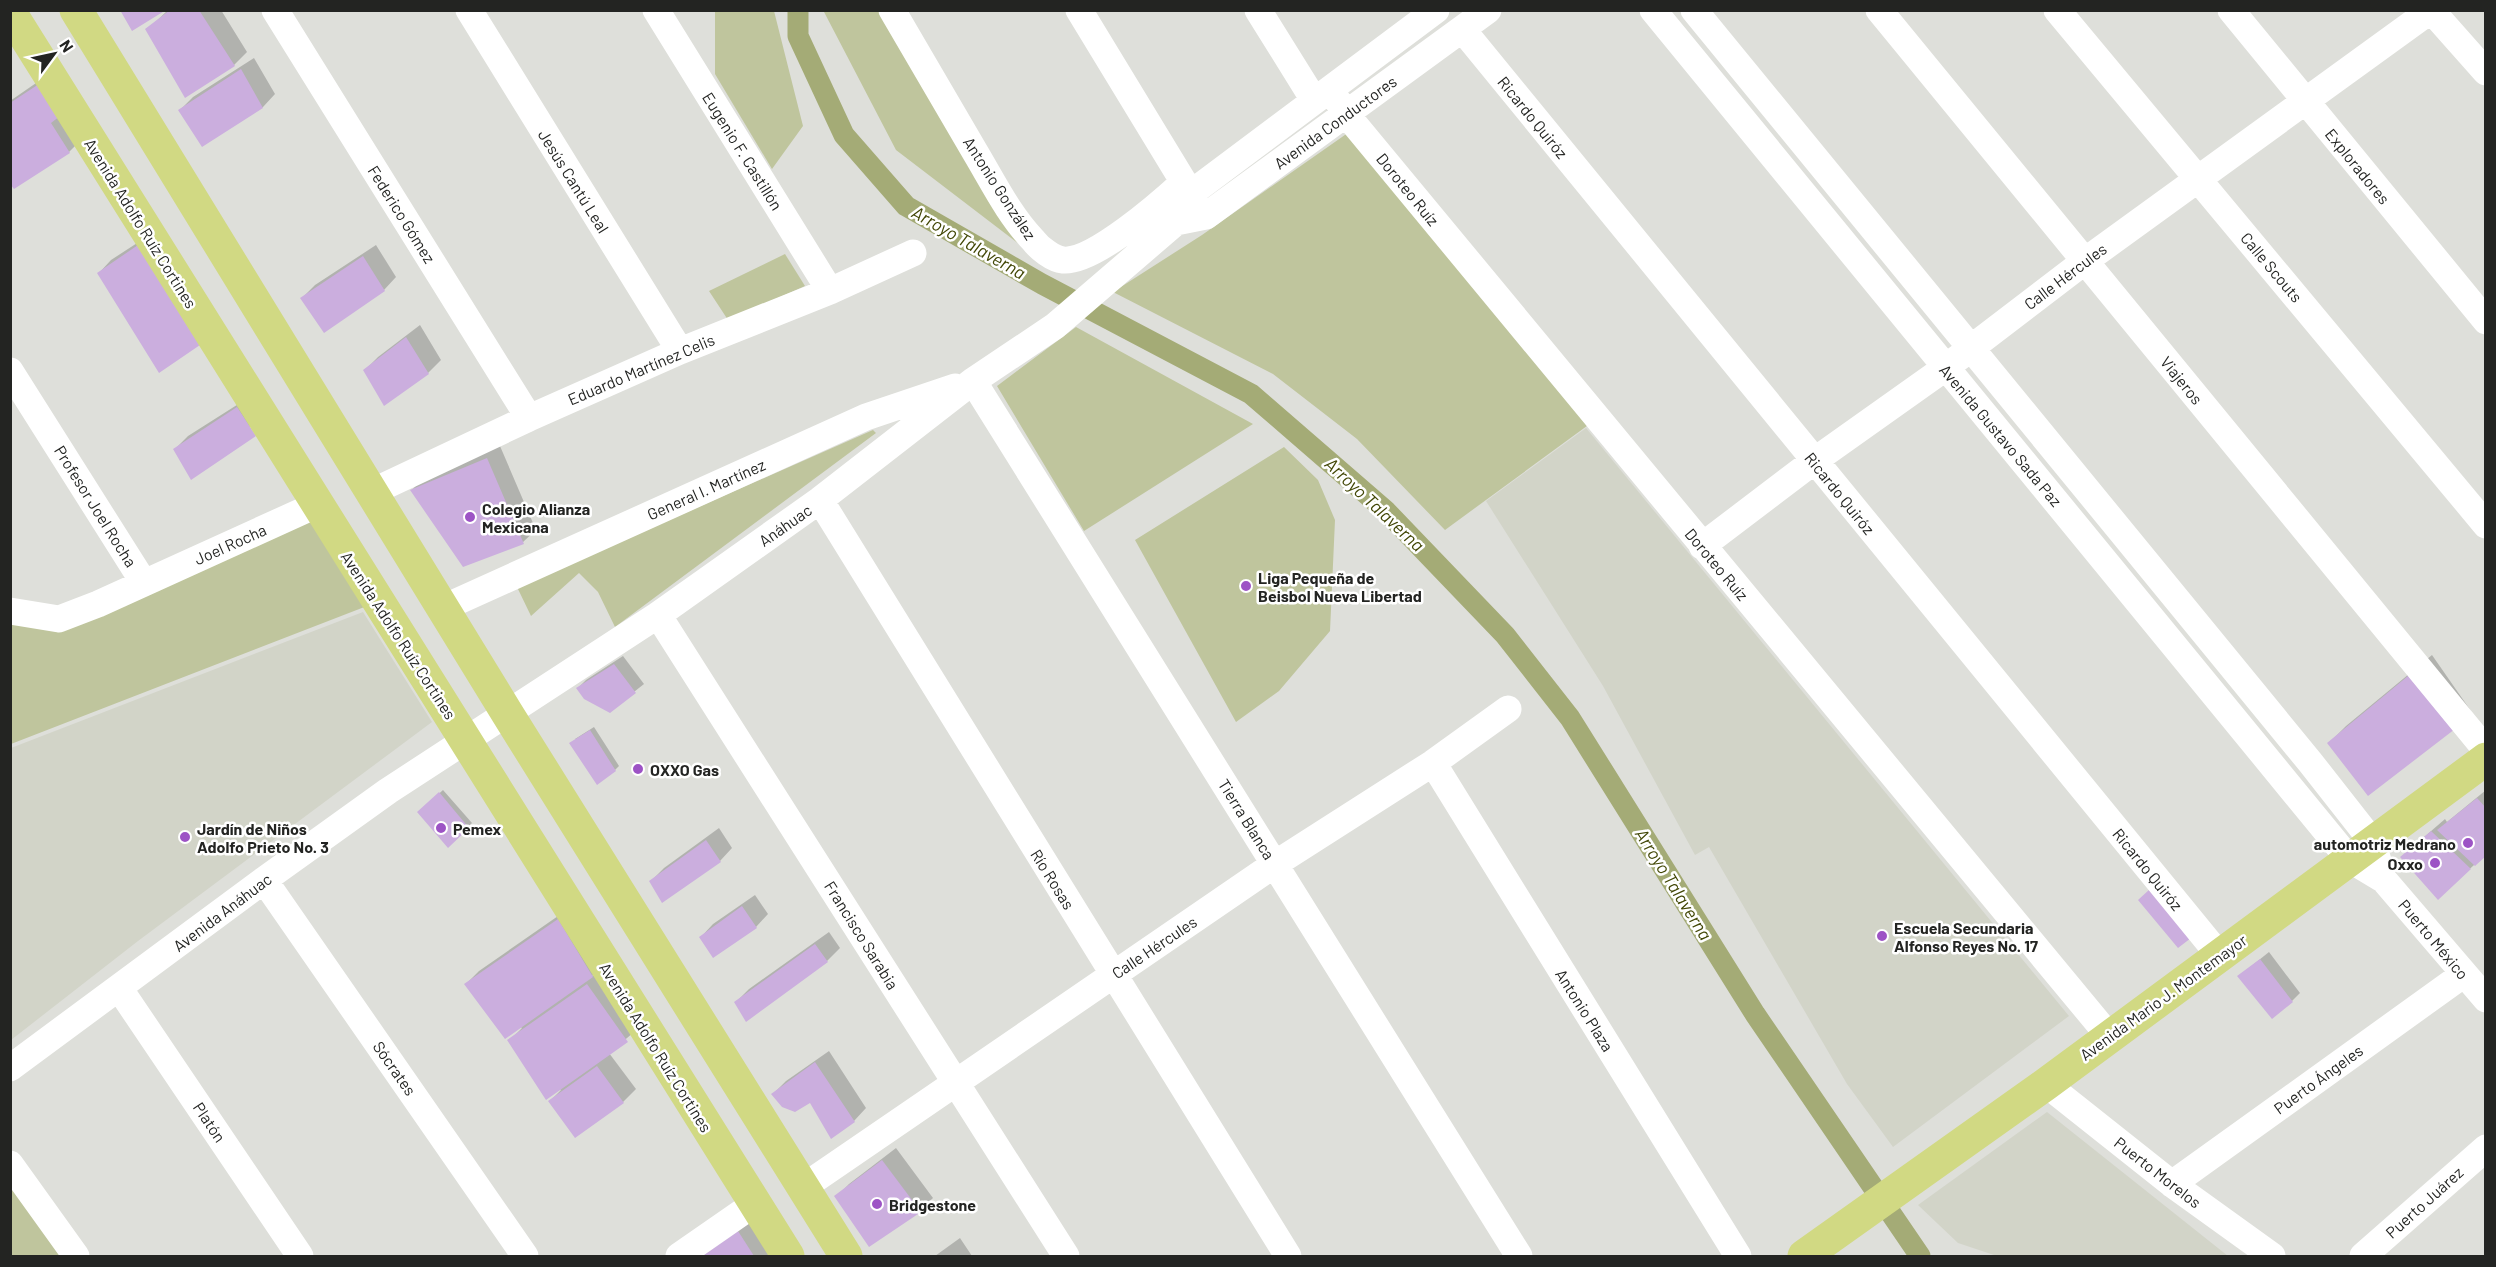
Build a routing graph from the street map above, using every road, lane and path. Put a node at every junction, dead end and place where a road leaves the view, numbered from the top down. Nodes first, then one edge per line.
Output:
1 (76, 10) edge
2 (275, 10) edge
3 (469, 10) edge
4 (656, 10) edge
5 (892, 10) edge
6 (1079, 10) edge
7 (1258, 10) edge
8 (1436, 10) edge
9 (1488, 10) edge
10 (1653, 10) edge
11 (1694, 10) edge
12 (1879, 10) edge
13 (2057, 10) edge
14 (2231, 10) edge
15 (2431, 10) edge
16 (10, 12) edge
17 (1462, 29) junction
18 (2486, 72) edge
19 (1322, 94) junction
20 (2306, 102) junction
21 (1346, 114) junction
22 (2198, 179) junction
23 (1187, 188) junction
24 (1206, 216) junction
25 (1176, 222) junction
26 (913, 253) dead end
27 (2085, 261) junction
28 (830, 291) junction
29 (2486, 321) edge
30 (1055, 326) joint
31 (1969, 348) junction
32 (680, 351) junction
33 (1945, 368) junction
34 (10, 370) edge
35 (973, 381) junction
36 (529, 418) junction
37 (1814, 461) junction
38 (372, 492) junction
39 (820, 500) junction
40 (316, 505) junction
41 (2486, 525) edge
42 (1702, 546) junction
43 (144, 583) junction
44 (443, 608) junction
45 (10, 611) edge
46 (658, 615) junction
47 (1508, 709) dead end
48 (507, 713) junction
49 (467, 741) junction
50 (2486, 750) edge
51 (2486, 759) edge
52 (1433, 763) junction
53 (2360, 850) junction
54 (1275, 864) junction
55 (264, 880) junction
56 (2220, 956) junction
57 (2464, 974) junction
58 (1113, 975) junction
59 (119, 988) junction
60 (2486, 999) edge
61 (2109, 1036) junction
62 (10, 1068) edge
63 (956, 1082) junction
64 (2046, 1084) junction
65 (2486, 1148) edge
66 (10, 1164) edge
67 (2172, 1184) junction
68 (802, 1188) junction
69 (754, 1204) junction
70 (76, 1257) edge
71 (300, 1257) edge
72 (525, 1257) edge
73 (679, 1257) edge
74 (788, 1257) edge
75 (846, 1257) edge
76 (1065, 1257) edge
77 (1288, 1257) edge
78 (1520, 1257) edge
79 (1738, 1257) edge
80 (1804, 1257) edge
81 (2272, 1257) edge
82 (2363, 1257) edge

1 - 38 main road
2 - 36 street, Federico Gómez
3 - 32 street, Jesús Cantú Leal
4 - 28 street, Eugenio F. Castillón
5 - 23 street, Antonio González
6 - 23 street
7 - 19 street, Doroteo Ruíz
8 - 19 street, Avenida Conductores
9 - 17 street, Avenida Conductores
10 - 33 street, Avenida Gustavo Sada Paz
11 - 31 street, Avenida Gustavo Sada Paz
12 - 27 street, Viajeros
13 - 22 street, Calle Scouts
14 - 20 street, Exploradores
15 - 18 street
15 - 20 street, Calle Hércules
16 - 40 main road, Avenida Adolfo Ruíz Cortines
17 - 21 street, Avenida Conductores
17 - 37 street, Ricardo Quiróz
19 - 21 street, Doroteo Ruíz
19 - 23 street, Avenida Conductores
20 - 22 street, Calle Hércules
20 - 29 street, Exploradores
21 - 24 street, Avenida Conductores
21 - 42 street, Doroteo Ruíz
22 - 27 street, Calle Hércules
22 - 41 street, Calle Scouts
23 - 24 street
23 - 25 street, Avenida Conductores
24 - 25 street, Avenida Conductores
25 - 30 street, Avenida Conductores
26 - 28 street, Eduardo Martínez Celis
27 - 31 street, Calle Hércules
27 - 50 street, Viajeros
28 - 32 street, Eduardo Martínez Celis
30 - 35 street, Anáhuac
31 - 33 street, Calle Hércules
31 - 53 street, Avenida Gustavo Sada Paz
32 - 36 street, Eduardo Martínez Celis
33 - 37 street, Calle Hércules
33 - 53 street, Avenida Gustavo Sada Paz
34 - 43 street, Profesor Joel Rocha
35 - 39 street, Anáhuac
35 - 44 street, General I. Martínez
35 - 54 street, Tierra Blanca
36 - 38 street, Eduardo Martínez Celis
37 - 42 street, Calle Hércules
37 - 56 street, Ricardo Quiróz
38 - 44 main road
39 - 46 street, Anáhuac
39 - 58 street, Río Rosas
40 - 43 street, Joel Rocha
40 - 49 main road, Avenida Adolfo Ruíz Cortines
42 - 61 street, Doroteo Ruíz
43 - 45 street, Profesor Joel Rocha
44 - 48 main road
46 - 48 street, Anáhuac
46 - 63 street, Francisco Sarabia
47 - 52 street, Calle Hércules
48 - 49 street, Avenida Anáhuac
48 - 68 main road
49 - 55 street, Avenida Anáhuac
49 - 69 main road, Avenida Adolfo Ruíz Cortines
51 - 53 main road, Avenida Mario J. Montemayor
52 - 54 street, Calle Hércules
52 - 79 street, Antonio Plaza
53 - 56 main road, Avenida Mario J. Montemayor
53 - 57 street, Puerto México
54 - 58 street, Calle Hércules
54 - 78 street, Tierra Blanca
55 - 59 street, Avenida Anáhuac
55 - 72 street, Sócrates
56 - 61 main road, Avenida Mario J. Montemayor
57 - 60 street, Puerto México
57 - 67 street, Puerto Ángeles
58 - 63 street, Calle Hércules
58 - 77 street, Río Rosas
59 - 62 street, Avenida Anáhuac
59 - 71 street, Platón
61 - 64 main road, Avenida Mario J. Montemayor
63 - 68 street, Calle Hércules
63 - 76 street, Francisco Sarabia
64 - 67 street, Puerto Morelos
64 - 80 main road, Avenida Mario J. Montemayor
65 - 82 street, Puerto Juárez
66 - 70 street
67 - 81 street, Puerto Morelos
68 - 75 main road
69 - 73 street
69 - 74 main road, Avenida Adolfo Ruíz Cortines

